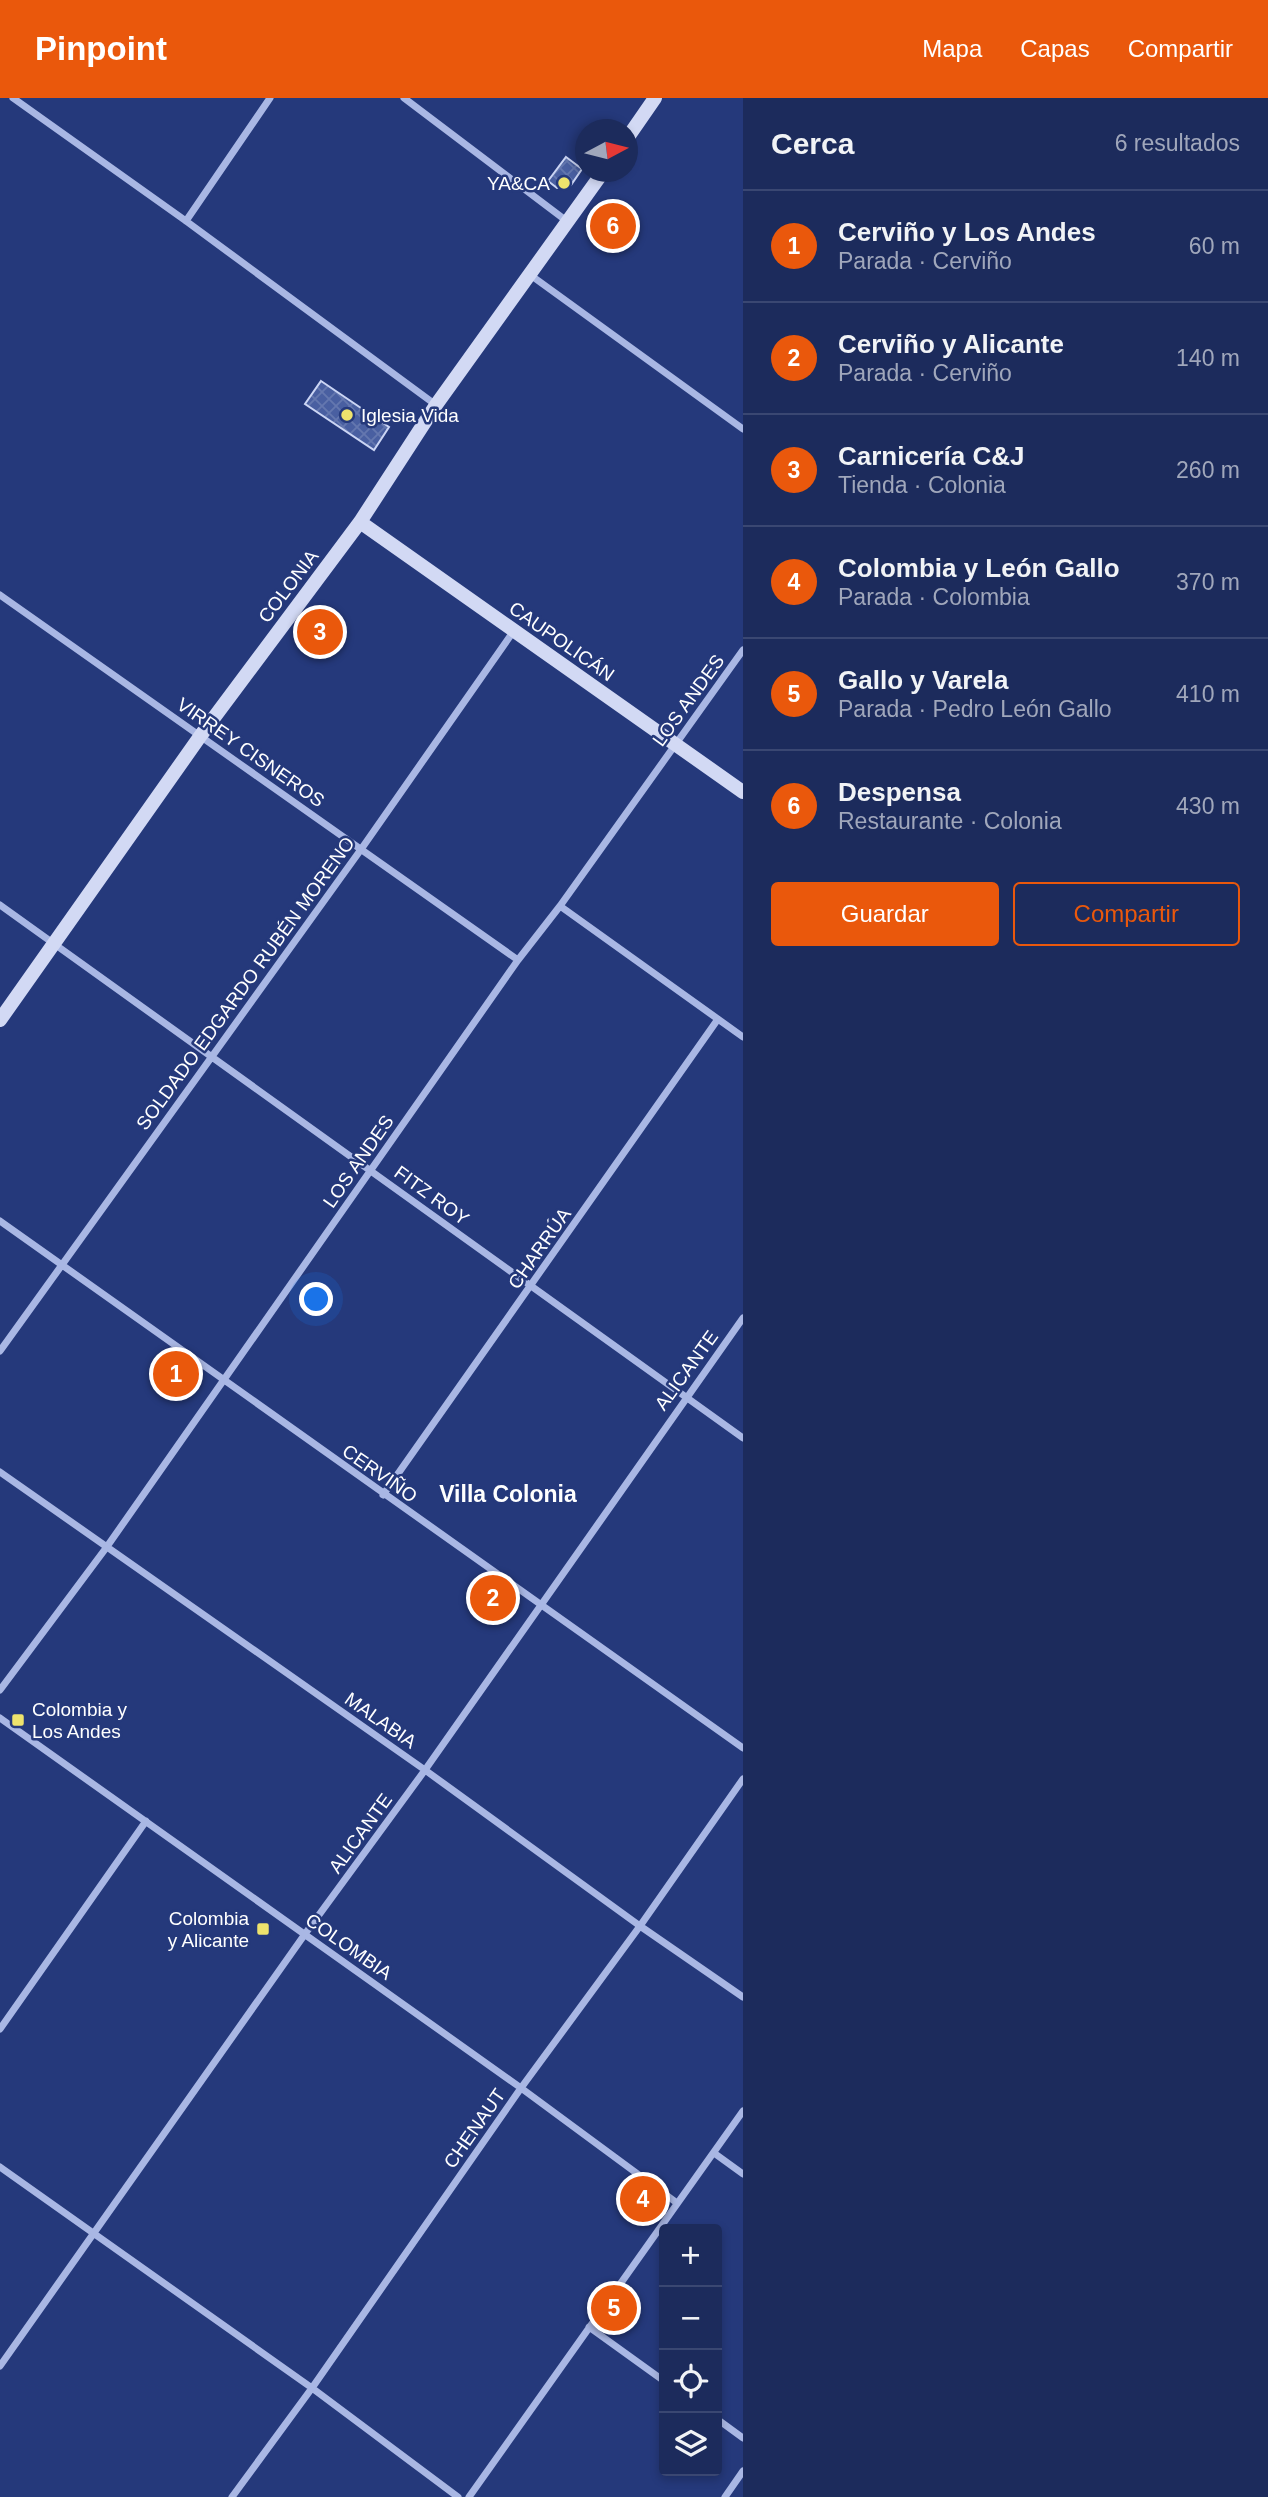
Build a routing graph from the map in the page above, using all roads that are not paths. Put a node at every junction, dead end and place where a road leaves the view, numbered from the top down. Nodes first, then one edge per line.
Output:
1 (13, 98) edge
2 (270, 98) edge
3 (404, 98) edge
4 (655, 98) edge
5 (638, 123) edge
6 (596, 182) edge
7 (186, 221) junction
8 (568, 222) junction
9 (528, 274) junction
10 (436, 405) junction
11 (743, 429) edge
12 (360, 522) junction
13 (0, 595) edge
14 (513, 632) junction
15 (743, 650) edge
16 (201, 735) junction
17 (676, 743) junction
18 (743, 792) edge
19 (362, 848) junction
20 (0, 905) edge
21 (560, 906) junction
22 (55, 944) junction
23 (518, 960) junction
24 (718, 1019) junction
25 (0, 1020) edge
26 (743, 1037) edge
27 (211, 1057) junction
28 (371, 1170) junction
29 (0, 1221) edge
30 (62, 1265) junction
31 (531, 1287) junction
32 (743, 1318) edge
33 (0, 1351) edge
34 (223, 1381) junction
35 (685, 1398) junction
36 (743, 1438) edge
37 (0, 1472) edge
38 (383, 1495) junction
39 (106, 1548) junction
40 (540, 1605) junction
41 (0, 1690) edge
42 (0, 1718) edge
43 (743, 1748) edge
44 (425, 1770) junction
45 (743, 1779) edge
46 (146, 1821) junction
47 (640, 1926) junction
48 (305, 1934) junction
49 (743, 1997) edge
50 (0, 2029) edge
51 (521, 2088) junction
52 (743, 2111) edge
53 (714, 2153) junction
54 (0, 2167) edge
55 (743, 2174) edge
56 (677, 2203) junction
57 (94, 2235) junction
58 (589, 2327) junction
59 (0, 2366) edge
60 (659, 2377) edge
61 (312, 2388) junction
62 (722, 2423) edge
63 (743, 2438) edge
64 (743, 2471) edge
65 (232, 2497) edge
66 (458, 2497) edge
67 (469, 2497) edge
68 (725, 2497) edge

1 - 7 street
2 - 7 street
3 - 8 street
4 - 5 street
6 - 8 street, COLONIA
7 - 10 street
8 - 9 street, COLONIA
9 - 10 street, COLONIA
9 - 11 street
10 - 12 street, COLONIA
12 - 14 street, CAUPOLICÁN
12 - 16 street, COLONIA
13 - 16 street, VIRREY CISNEROS
14 - 17 street, CAUPOLICÁN
14 - 19 street, SOLDADO EDGARDO RUBÉN MORENO
15 - 17 street, LOS ANDES
16 - 19 street, VIRREY CISNEROS
16 - 22 street, COLONIA
17 - 18 street, CAUPOLICÁN
17 - 21 street, LOS ANDES
19 - 23 street, VIRREY CISNEROS
19 - 27 street, SOLDADO EDGARDO RUBÉN MORENO
20 - 22 street, FITZ ROY
21 - 23 street, LOS ANDES
21 - 24 street
22 - 25 street, COLONIA
22 - 27 street, FITZ ROY
23 - 28 street, LOS ANDES
24 - 26 street
24 - 31 street, CHARRÚA
27 - 28 street, FITZ ROY
27 - 30 street, SOLDADO EDGARDO RUBÉN MORENO
28 - 31 street, FITZ ROY
28 - 34 street, LOS ANDES
29 - 30 street, CERVIÑO
30 - 33 street, SOLDADO EDGARDO RUBÉN MORENO
30 - 34 street, CERVIÑO
31 - 35 street, FITZ ROY
31 - 38 street, CHARRÚA
32 - 35 street, ALICANTE
34 - 38 street, CERVIÑO
34 - 39 street, LOS ANDES
35 - 36 street, FITZ ROY
35 - 40 street, ALICANTE
37 - 39 street, MALABIA
38 - 40 street, CERVIÑO
39 - 41 street, LOS ANDES
39 - 44 street, MALABIA
40 - 43 street, CERVIÑO
40 - 44 street, ALICANTE
42 - 46 street, COLOMBIA
44 - 47 street, MALABIA
44 - 48 street, ALICANTE
45 - 47 street, CHENAUT
46 - 48 street, COLOMBIA
46 - 50 street
47 - 49 street, MALABIA
47 - 51 street, CHENAUT
48 - 51 street, COLOMBIA
48 - 57 street, ALICANTE
51 - 56 street, COLOMBIA
51 - 61 street, CHENAUT
52 - 53 street
53 - 55 street
53 - 56 street
54 - 57 street
56 - 58 street
57 - 59 street, ALICANTE
57 - 61 street
58 - 60 street
58 - 67 street
61 - 65 street, CHENAUT
61 - 66 street
62 - 63 street
64 - 68 street

